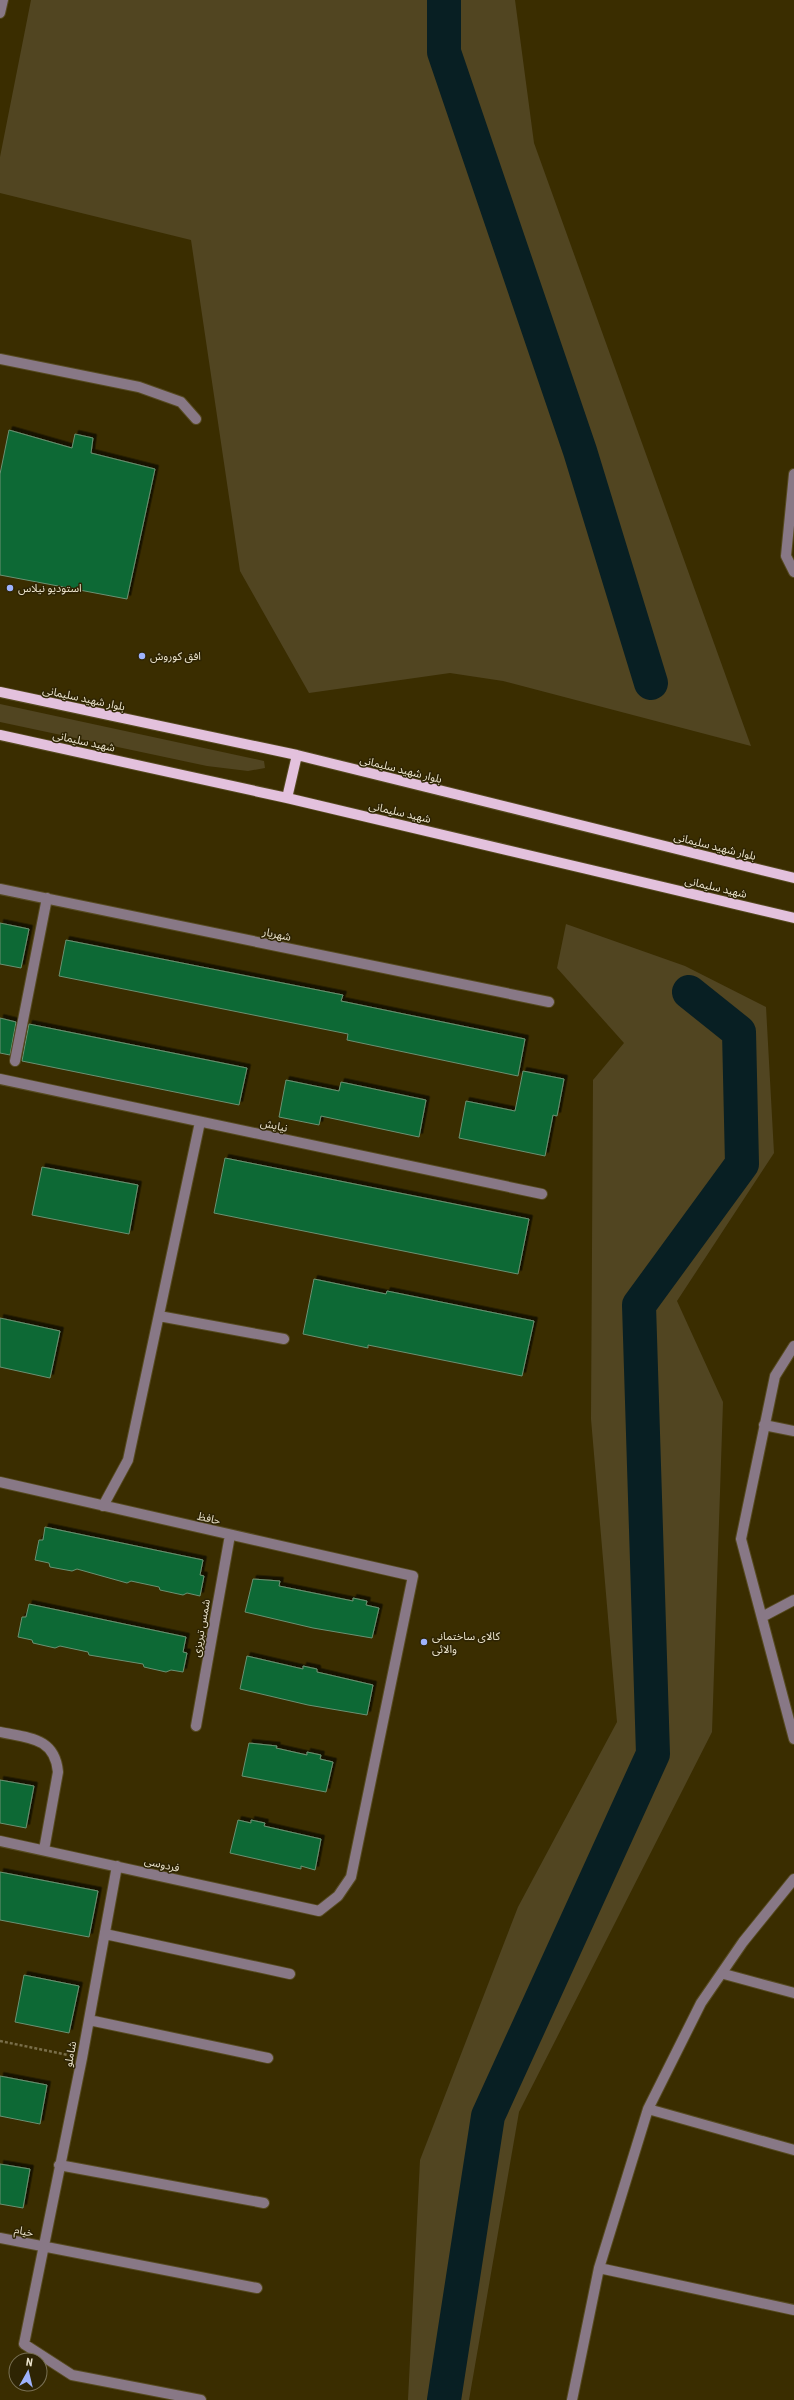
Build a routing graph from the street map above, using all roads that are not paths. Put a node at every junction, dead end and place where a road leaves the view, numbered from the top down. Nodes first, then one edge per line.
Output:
1 (3, 0) edge
2 (0, 13) edge
3 (0, 359) edge
4 (196, 419) dead end
5 (794, 474) edge
6 (794, 572) edge
7 (0, 692) edge
8 (0, 735) edge
9 (297, 755) junction
10 (287, 798) junction
11 (794, 878) edge
12 (0, 889) edge
13 (47, 898) junction
14 (794, 918) edge
15 (549, 1002) dead end
16 (15, 1061) dead end
17 (0, 1079) edge
18 (200, 1122) junction
19 (542, 1194) dead end
20 (159, 1316) junction
21 (284, 1339) dead end
22 (794, 1346) edge
23 (764, 1424) junction
24 (794, 1431) edge
25 (0, 1482) edge
26 (103, 1506) junction
27 (230, 1535) junction
28 (794, 1600) edge
29 (762, 1617) junction
30 (196, 1726) dead end
31 (0, 1732) edge
32 (794, 1735) edge
33 (0, 1841) edge
34 (44, 1850) junction
35 (117, 1866) junction
36 (794, 1879) edge
37 (319, 1911) joint
38 (105, 1934) junction
39 (290, 1974) dead end
40 (724, 1974) junction
41 (794, 1993) edge
42 (89, 2020) junction
43 (268, 2058) dead end
44 (648, 2109) junction
45 (794, 2150) edge
46 (59, 2165) junction
47 (264, 2203) dead end
48 (0, 2238) edge
49 (42, 2247) junction
50 (599, 2268) junction
51 (257, 2288) dead end
52 (794, 2310) edge
53 (201, 2400) edge
54 (572, 2400) edge

1 - 2 street
3 - 4 street
5 - 6 street
7 - 9 main road, بلوار شهید سلیمانی
8 - 10 main road, شهید سلیمانی
9 - 10 main road
9 - 11 main road, بلوار شهید سلیمانی
10 - 14 main road, شهید سلیمانی
12 - 13 street, شهریار
13 - 15 street, شهریار
13 - 16 street
17 - 18 street, نیایش
18 - 19 street, نیایش
18 - 20 street
20 - 21 street
20 - 26 street
22 - 23 street
23 - 24 street
23 - 29 street
25 - 26 street, حافظ
26 - 27 street, حافظ
27 - 30 street, شمس تبریزی
27 - 37 street, حافظ
28 - 29 street
29 - 32 street
31 - 34 street
33 - 34 street, فردوسی
34 - 35 street, فردوسی
35 - 37 street, فردوسی
35 - 38 street, شاملو
36 - 40 street
38 - 39 street
38 - 42 street, شاملو
40 - 41 street
40 - 44 street
42 - 43 street
42 - 46 street, شاملو
44 - 45 street
44 - 50 street
46 - 47 street
46 - 49 street, شاملو
48 - 49 street, خیام
49 - 51 street, خیام
49 - 53 street, شاملو
50 - 52 street
50 - 54 street

